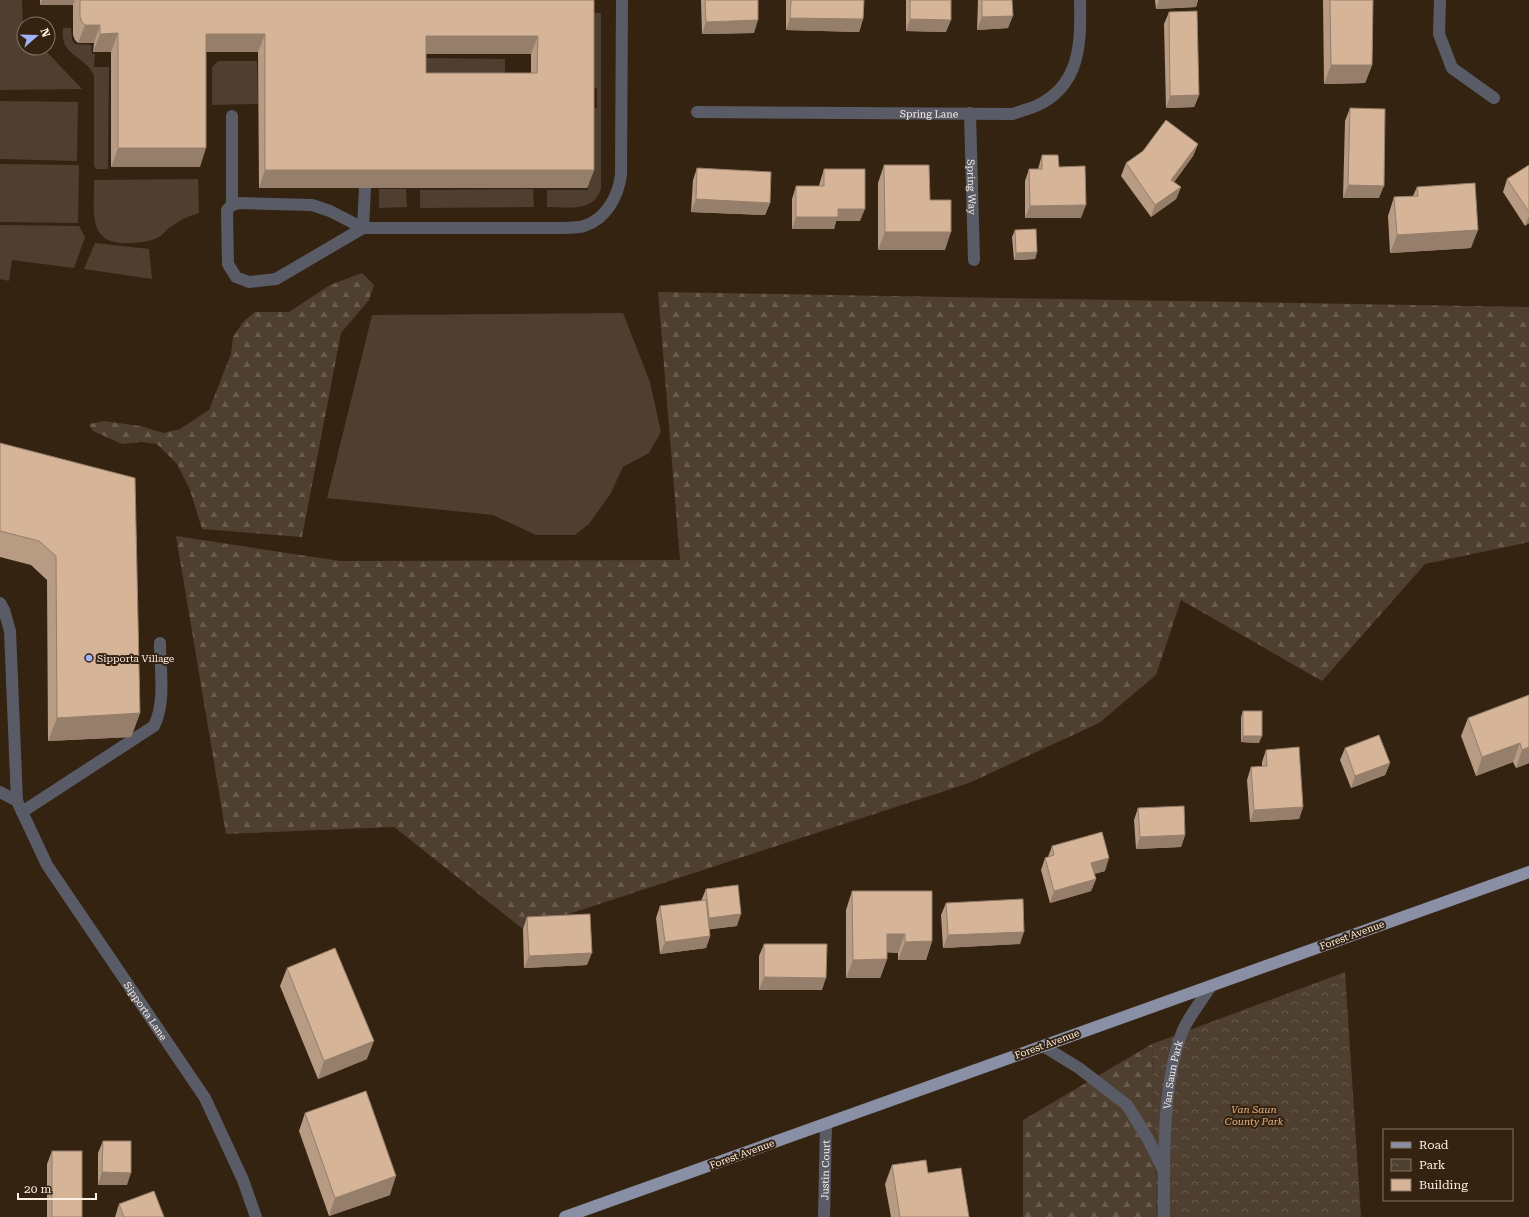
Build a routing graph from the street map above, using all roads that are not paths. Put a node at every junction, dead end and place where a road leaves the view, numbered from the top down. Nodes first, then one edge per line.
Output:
1 (622, 0) edge
2 (1080, 0) edge
3 (1440, 0) edge
4 (1494, 98) dead end
5 (697, 112) dead end
6 (970, 113) junction
7 (232, 116) dead end
8 (365, 188) edge
9 (232, 205) junction
10 (363, 228) junction
11 (974, 260) dead end
12 (0, 603) edge
13 (160, 643) dead end
14 (0, 792) edge
15 (20, 806) junction
16 (1529, 872) edge
17 (1211, 986) junction
18 (1043, 1046) junction
19 (826, 1124) junction
20 (1164, 1172) junction
21 (256, 1217) edge
22 (565, 1217) edge
23 (824, 1217) edge
24 (1164, 1217) edge

1 - 10 street
2 - 6 street, Spring Lane
3 - 4 street
5 - 6 street, Spring Lane
6 - 11 street, Spring Way
7 - 9 street
8 - 10 street
9 - 10 street
9 - 10 street
12 - 15 street
13 - 15 street
14 - 15 street
15 - 21 street, Sipporta Lane
16 - 17 main road, Forest Avenue
17 - 18 main road, Forest Avenue
17 - 20 street, Van Saun Park
18 - 19 main road, Forest Avenue
18 - 20 street, Van Saun Park
19 - 22 main road, Forest Avenue
19 - 23 street, Justin Court
20 - 24 street, Van Saun Park

